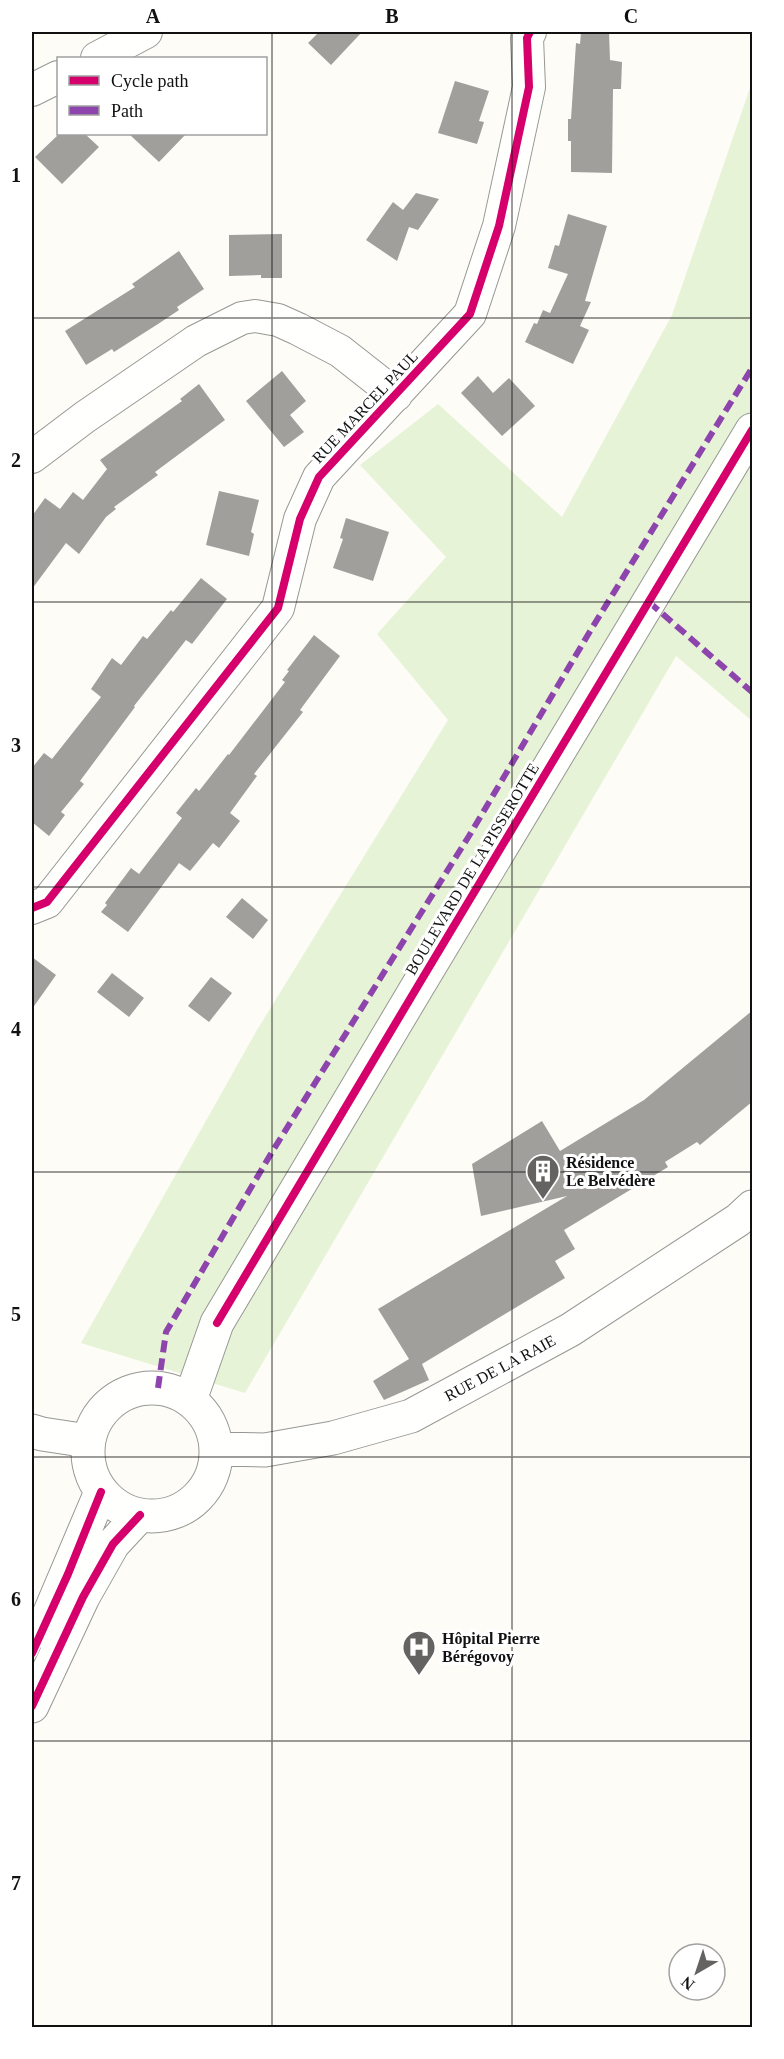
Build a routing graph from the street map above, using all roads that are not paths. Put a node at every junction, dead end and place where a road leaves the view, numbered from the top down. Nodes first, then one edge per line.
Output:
1 (146, 32) edge
2 (530, 32) edge
3 (99, 57) edge
4 (57, 78) edge
5 (32, 90) edge
6 (396, 395) junction
7 (753, 430) edge
8 (32, 457) edge
9 (32, 908) edge
10 (753, 1207) edge
11 (217, 1323) junction
12 (158, 1388) junction
13 (190, 1400) junction
14 (32, 1431) edge
15 (88, 1442) junction
16 (216, 1449) junction
17 (101, 1492) junction
18 (140, 1515) junction
19 (32, 1653) edge
20 (32, 1706) edge

1 - 3 street
2 - 6 street, RUE MARCEL PAUL
4 - 5 street
6 - 8 street
6 - 9 street, RUE MARCEL PAUL
7 - 11 street, BOULEVARD DE LA PISSEROTTE
10 - 16 street, RUE DE LA RAIE
11 - 12 street, BOULEVARD DE LA PISSEROTTE
11 - 13 street, BOULEVARD DE LA PISSEROTTE
12 - 13 street
12 - 15 street
13 - 16 street
14 - 15 street
15 - 17 street
16 - 18 street
17 - 18 street
17 - 19 street
18 - 20 street

